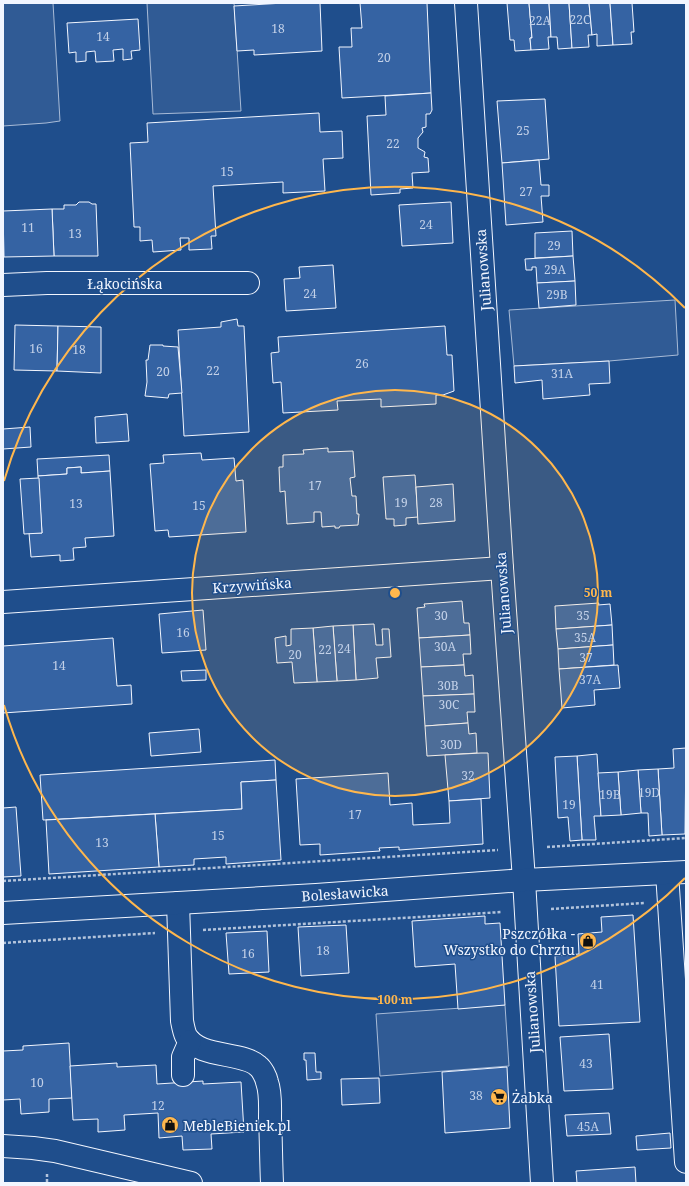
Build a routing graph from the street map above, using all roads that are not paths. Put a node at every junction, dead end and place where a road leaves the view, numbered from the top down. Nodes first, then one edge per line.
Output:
1 (466, 3) edge
2 (248, 283) dead end
3 (3, 285) edge
4 (502, 568) junction
5 (3, 602) edge
6 (676, 872) edge
7 (524, 880) junction
8 (178, 903) junction
9 (3, 913) edge
10 (190, 1041) junction
11 (183, 1075) dead end
12 (685, 1126) edge
13 (3, 1146) edge
14 (686, 1162) edge
15 (191, 1183) edge
16 (272, 1183) edge
17 (542, 1183) edge

1 - 4 street, Julianowska
2 - 3 street, Łąkocińska
4 - 5 street, Krzywińska
4 - 7 street, Julianowska
6 - 7 street, Bolesławicka
6 - 12 street
7 - 8 street, Bolesławicka
7 - 17 street, Julianowska
8 - 9 street, Bolesławicka
8 - 10 street
10 - 11 street
10 - 16 street
12 - 14 street
13 - 15 street

